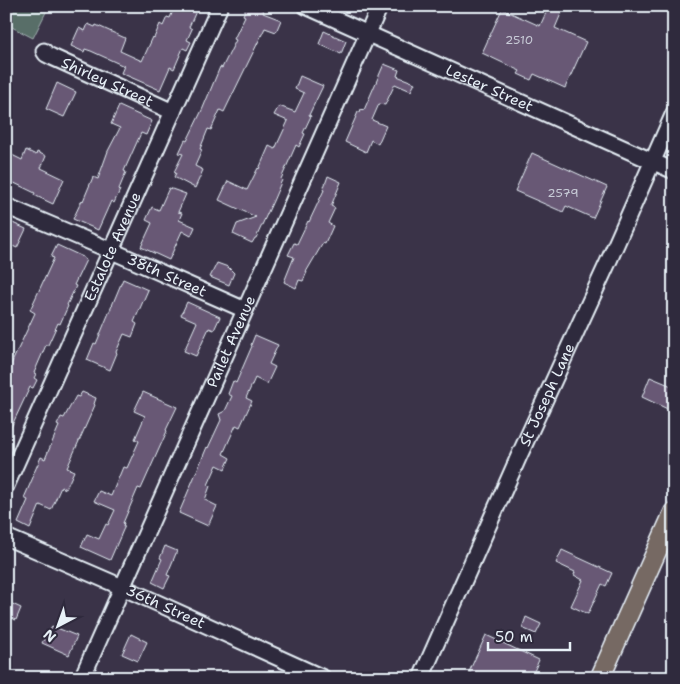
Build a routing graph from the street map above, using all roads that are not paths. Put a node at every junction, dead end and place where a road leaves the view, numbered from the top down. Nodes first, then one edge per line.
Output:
1 (220, 6) edge
2 (306, 6) edge
3 (380, 6) edge
4 (368, 34) junction
5 (44, 51) dead end
6 (173, 112) junction
7 (674, 113) edge
8 (652, 161) junction
9 (674, 171) edge
10 (6, 206) edge
11 (112, 251) junction
12 (245, 310) junction
13 (6, 486) edge
14 (674, 512) edge
15 (6, 537) edge
16 (122, 587) junction
17 (82, 678) edge
18 (323, 678) edge
19 (421, 678) edge
20 (600, 678) edge

1 - 6 street, Estalote Avenue
2 - 4 street, Lester Street
3 - 4 street, Pailet Avenue
4 - 8 street, Lester Street
4 - 12 street, Pailet Avenue
5 - 6 street, Shirley Street
6 - 11 street, Estalote Avenue
7 - 8 street, St Joseph Lane
8 - 9 street, Lester Street
8 - 19 street, St Joseph Lane
10 - 11 street, 38th Street
11 - 12 street, 38th Street
11 - 13 street, Estalote Avenue
12 - 16 street, Pailet Avenue
14 - 20 main road
15 - 16 street, 36th Street
16 - 17 street, Pailet Avenue
16 - 18 street, 36th Street

